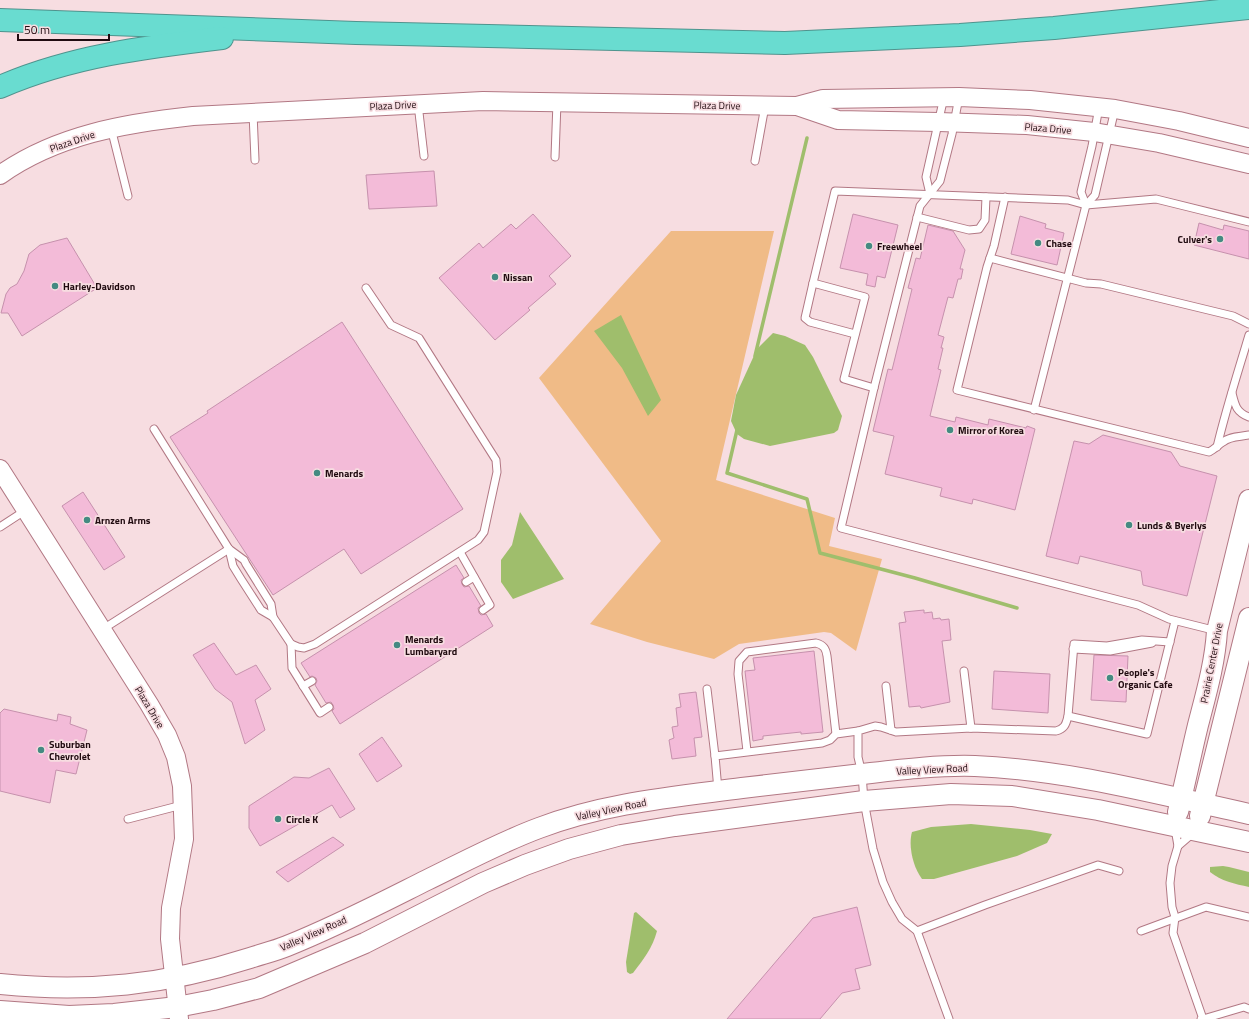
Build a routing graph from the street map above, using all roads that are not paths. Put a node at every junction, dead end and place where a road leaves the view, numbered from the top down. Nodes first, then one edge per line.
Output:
1 (1249, 0) edge
2 (1249, 8) edge
3 (1154, 17) junction
4 (0, 20) edge
5 (356, 33) junction
6 (0, 87) edge
7 (951, 97) junction
8 (557, 101) junction
9 (418, 103) junction
10 (765, 106) junction
11 (797, 106) junction
12 (1107, 108) junction
13 (253, 113) junction
14 (946, 122) junction
15 (110, 128) junction
16 (1102, 133) junction
17 (1249, 138) edge
18 (424, 156) dead end
19 (554, 157) dead end
20 (255, 160) dead end
21 (755, 161) dead end
22 (1249, 164) edge
23 (0, 175) edge
24 (930, 194) junction
25 (128, 196) dead end
26 (986, 196) junction
27 (1005, 198) junction
28 (1086, 205) junction
29 (917, 217) junction
30 (1249, 222) edge
31 (990, 258) junction
32 (1068, 278) junction
33 (813, 283) junction
34 (366, 288) dead end
35 (1249, 324) edge
36 (855, 334) junction
37 (1249, 335) edge
38 (874, 388) junction
39 (1232, 393) junction
40 (1034, 410) junction
41 (1249, 416) edge
42 (154, 429) dead end
43 (1249, 435) edge
44 (1216, 449) junction
45 (0, 469) edge
46 (1249, 500) edge
47 (26, 510) junction
48 (0, 527) edge
49 (229, 549) junction
50 (460, 552) junction
51 (474, 577) junction
52 (466, 582) dead end
53 (483, 610) dead end
54 (273, 617) junction
55 (1249, 618) edge
56 (1175, 621) junction
57 (102, 630) junction
58 (1217, 631) junction
59 (1170, 642) junction
60 (291, 644) junction
61 (964, 671) dead end
62 (312, 681) dead end
63 (303, 686) junction
64 (886, 686) dead end
65 (707, 689) dead end
66 (329, 707) dead end
67 (1068, 716) junction
68 (971, 728) junction
69 (891, 730) junction
70 (858, 731) junction
71 (836, 734) junction
72 (747, 751) junction
73 (715, 756) junction
74 (862, 774) junction
75 (718, 791) junction
76 (1181, 798) junction
77 (864, 801) junction
78 (1202, 803) junction
79 (184, 804) junction
80 (1249, 814) edge
81 (128, 819) dead end
82 (1196, 831) junction
83 (1176, 836) junction
84 (1249, 842) edge
85 (1119, 871) dead end
86 (1175, 917) junction
87 (1249, 917) edge
88 (917, 931) junction
89 (1141, 931) dead end
90 (174, 979) junction
91 (0, 984) edge
92 (1249, 1009) edge
93 (0, 1011) edge
94 (178, 1013) edge
95 (949, 1019) edge
96 (1202, 1019) edge

1 - 3 highway
2 - 3 highway
3 - 5 highway
4 - 5 highway
5 - 6 highway
7 - 11 street, Plaza Drive
7 - 12 street, Plaza Drive
7 - 14 lane
7 - 14 lane
8 - 9 street, Plaza Drive
8 - 10 street, Plaza Drive
8 - 19 lane
9 - 13 street, Plaza Drive
9 - 18 lane
10 - 11 street, Plaza Drive
10 - 21 lane
11 - 14 street, Plaza Drive
12 - 16 lane
12 - 16 lane
12 - 17 street, Plaza Drive
13 - 15 street, Plaza Drive
13 - 20 lane
14 - 16 street, Plaza Drive
14 - 24 lane
14 - 24 lane
15 - 23 street, Plaza Drive
15 - 25 lane
16 - 22 street, Plaza Drive
16 - 28 lane
16 - 28 lane
24 - 26 lane
24 - 29 lane
24 - 33 lane
26 - 27 lane
26 - 29 lane
27 - 28 lane
27 - 31 lane
28 - 30 lane
28 - 32 lane
29 - 38 lane
31 - 32 lane
31 - 40 lane
32 - 35 lane
32 - 40 lane
33 - 36 lane
33 - 36 lane
34 - 50 lane
36 - 38 lane
37 - 39 lane
38 - 56 lane
39 - 41 lane
39 - 44 lane
40 - 44 lane
42 - 49 lane
43 - 44 lane
45 - 47 street, Plaza Drive
46 - 58 main road, Prairie Center Drive
47 - 48 lane
47 - 57 street, Plaza Drive
49 - 54 lane
49 - 54 lane
49 - 57 lane
50 - 51 lane
50 - 60 lane
51 - 52 lane
51 - 53 lane
54 - 60 lane
55 - 78 main road
56 - 58 lane
56 - 59 lane
57 - 79 street, Plaza Drive
58 - 76 main road, Prairie Center Drive
59 - 67 lane
59 - 67 lane
60 - 63 lane
61 - 68 lane
62 - 63 lane
63 - 66 lane
64 - 69 lane
65 - 73 lane
67 - 68 lane
68 - 69 lane
69 - 70 lane
70 - 71 lane
70 - 74 lane
71 - 72 lane
71 - 72 lane
72 - 73 lane
73 - 75 lane
74 - 75 main road, Valley View Road
74 - 76 main road, Valley View Road
74 - 77 lane
75 - 90 main road, Valley View Road
76 - 78 main road, Valley View Road
76 - 83 main road, Prairie Center Drive
77 - 83 main road
77 - 88 lane
77 - 94 main road
78 - 80 main road, Valley View Road
78 - 82 main road
79 - 81 lane
79 - 90 street, Plaza Drive
82 - 83 main road
82 - 84 main road
83 - 86 lane
85 - 88 lane
86 - 87 lane
86 - 89 lane
86 - 96 lane
88 - 95 lane
90 - 91 main road, Valley View Road
90 - 94 street, Plaza Drive
92 - 96 lane
93 - 94 main road

